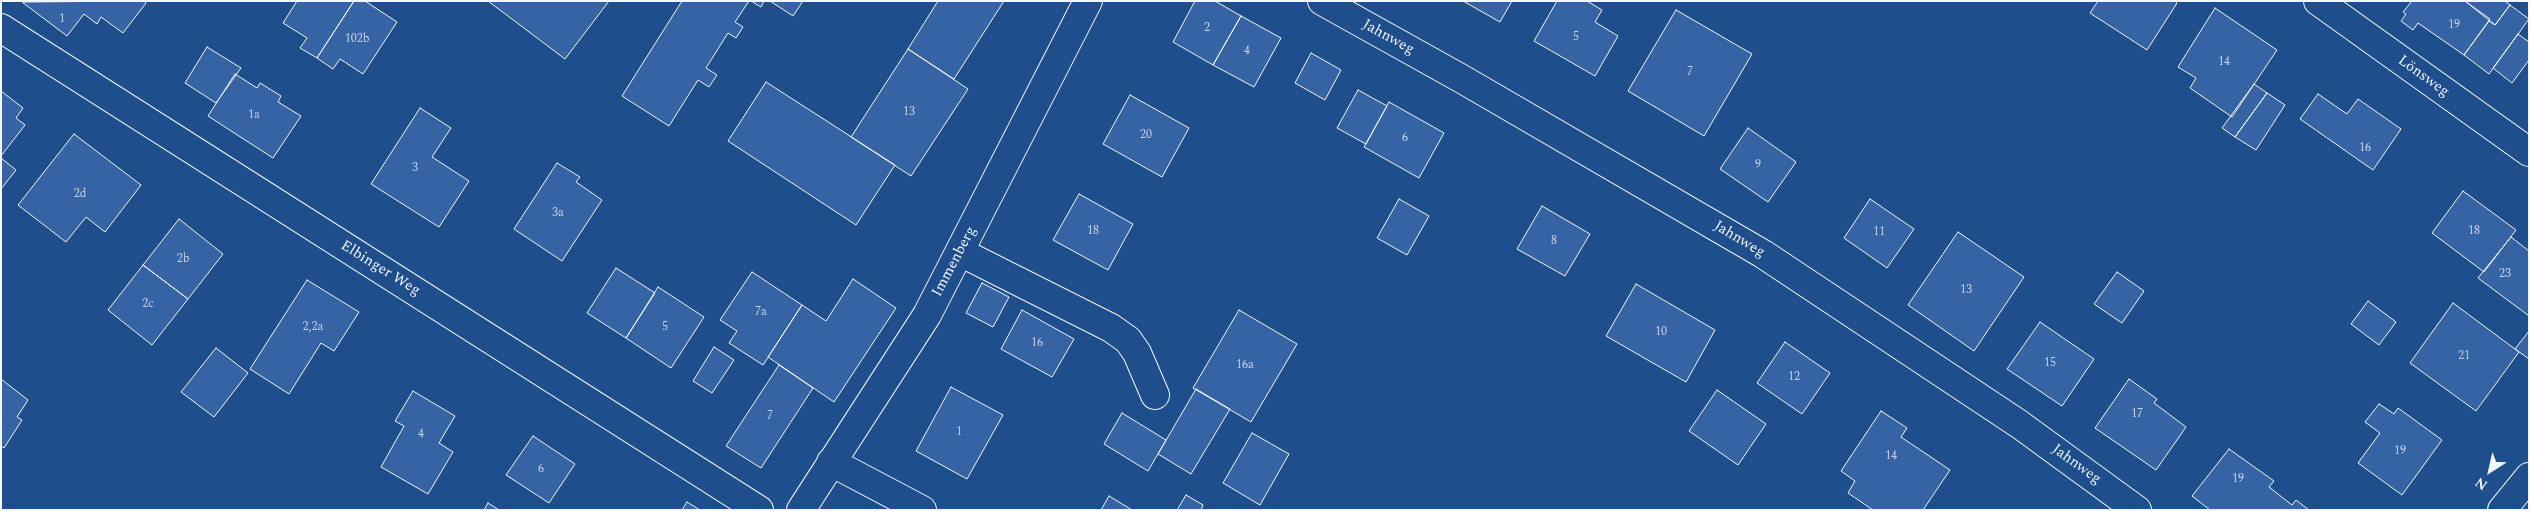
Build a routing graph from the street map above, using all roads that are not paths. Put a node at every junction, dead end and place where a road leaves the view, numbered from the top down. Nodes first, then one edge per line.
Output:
1 (1088, 1) edge
2 (1322, 1) edge
3 (2318, 1) edge
4 (1, 28) edge
5 (2529, 152) edge
6 (960, 252) junction
7 (1155, 396) dead end
8 (831, 462) junction
9 (2529, 477) edge
10 (759, 510) edge
11 (801, 510) edge
12 (922, 510) edge
13 (2137, 510) edge
14 (2502, 510) edge

1 - 6 street, Immenberg
2 - 13 street, Jahnweg
3 - 5 street, Lönsweg
4 - 10 street, Elbinger Weg
6 - 7 street
6 - 8 street, Immenberg
8 - 11 street, Immenberg
8 - 12 street
9 - 14 street

